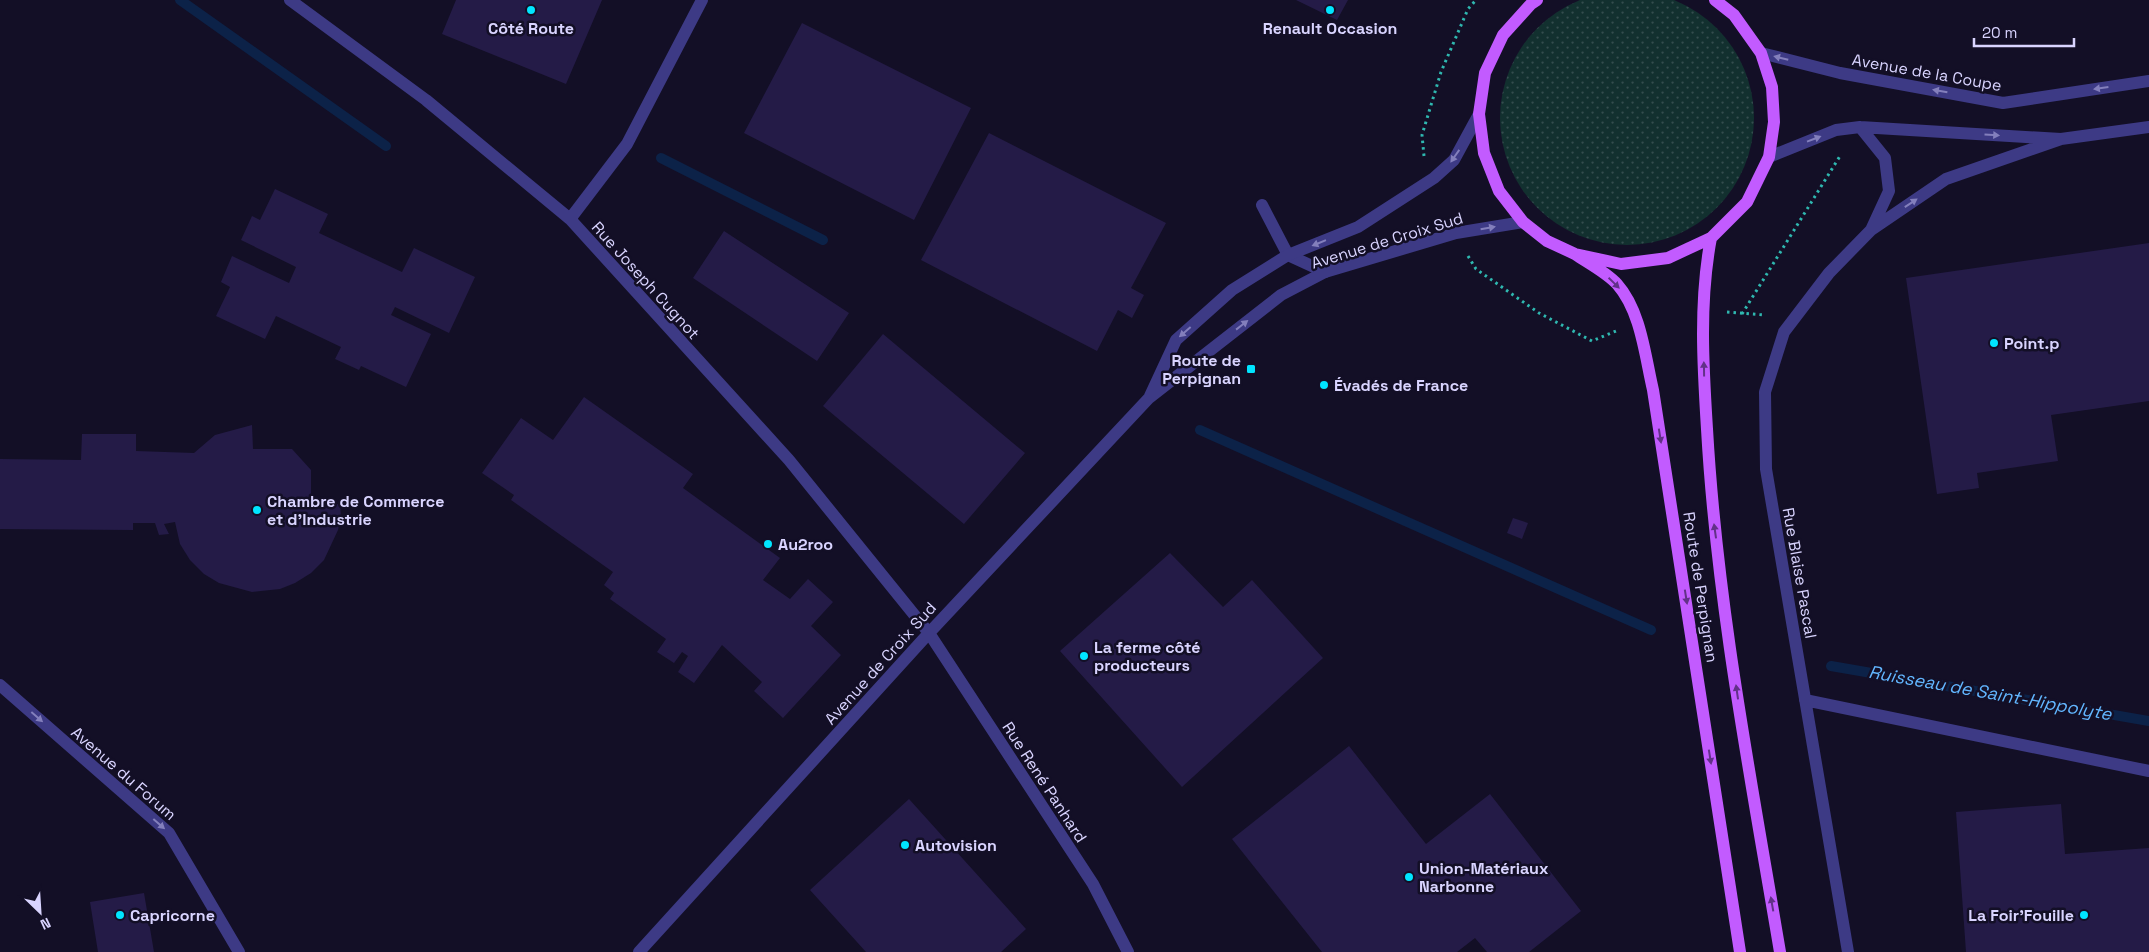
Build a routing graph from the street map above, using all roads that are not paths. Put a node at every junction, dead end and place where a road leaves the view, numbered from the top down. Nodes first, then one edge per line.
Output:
1 (290, 0) edge
2 (702, 0) edge
3 (1715, 0) edge
4 (1534, 1) edge
5 (1761, 53) junction
6 (2149, 81) edge
7 (1479, 114) junction
8 (1860, 127) junction
9 (2149, 127) edge
10 (2061, 139) junction
11 (1768, 157) junction
12 (1262, 205) dead end
13 (570, 219) junction
14 (1524, 222) junction
15 (1871, 230) junction
16 (1711, 238) junction
17 (1575, 254) junction
18 (1288, 255) junction
19 (1325, 272) junction
20 (1149, 398) junction
21 (929, 633) junction
22 (0, 685) edge
23 (1805, 700) junction
24 (2149, 771) edge
25 (239, 952) edge
26 (639, 952) edge
27 (1128, 952) edge
28 (1740, 952) edge
29 (1780, 952) edge
30 (1848, 952) edge

1 - 13 street, Rue Joseph Cugnot
2 - 13 street
3 - 5 main road
4 - 7 main road
6 -> 5 street, Avenue de la Coupe
5 - 11 main road
7 - 14 main road
7 -> 18 street, Avenue de Croix Sud
8 -> 10 street
11 -> 8 street
8 - 15 street, Rue Blaise Pascal
9 - 10 street
15 -> 10 street, Rue Blaise Pascal
11 - 16 main road
12 - 18 street
13 - 21 street, Rue Joseph Cugnot
14 - 17 main road
19 -> 14 street, Avenue de Croix Sud
15 - 23 street, Rue Blaise Pascal
16 - 17 main road
29 -> 16 main road, Route de Perpignan
17 -> 28 main road, Route de Perpignan
18 - 19 street
18 -> 20 street, Avenue de Croix Sud
20 -> 19 street, Avenue de Croix Sud
20 - 21 street, Avenue de Croix Sud
21 - 26 street, Avenue de Croix Sud
21 - 27 street, Rue René Panhard
22 -> 25 street, Avenue du Forum
23 - 24 street
23 - 30 street, Rue Blaise Pascal

